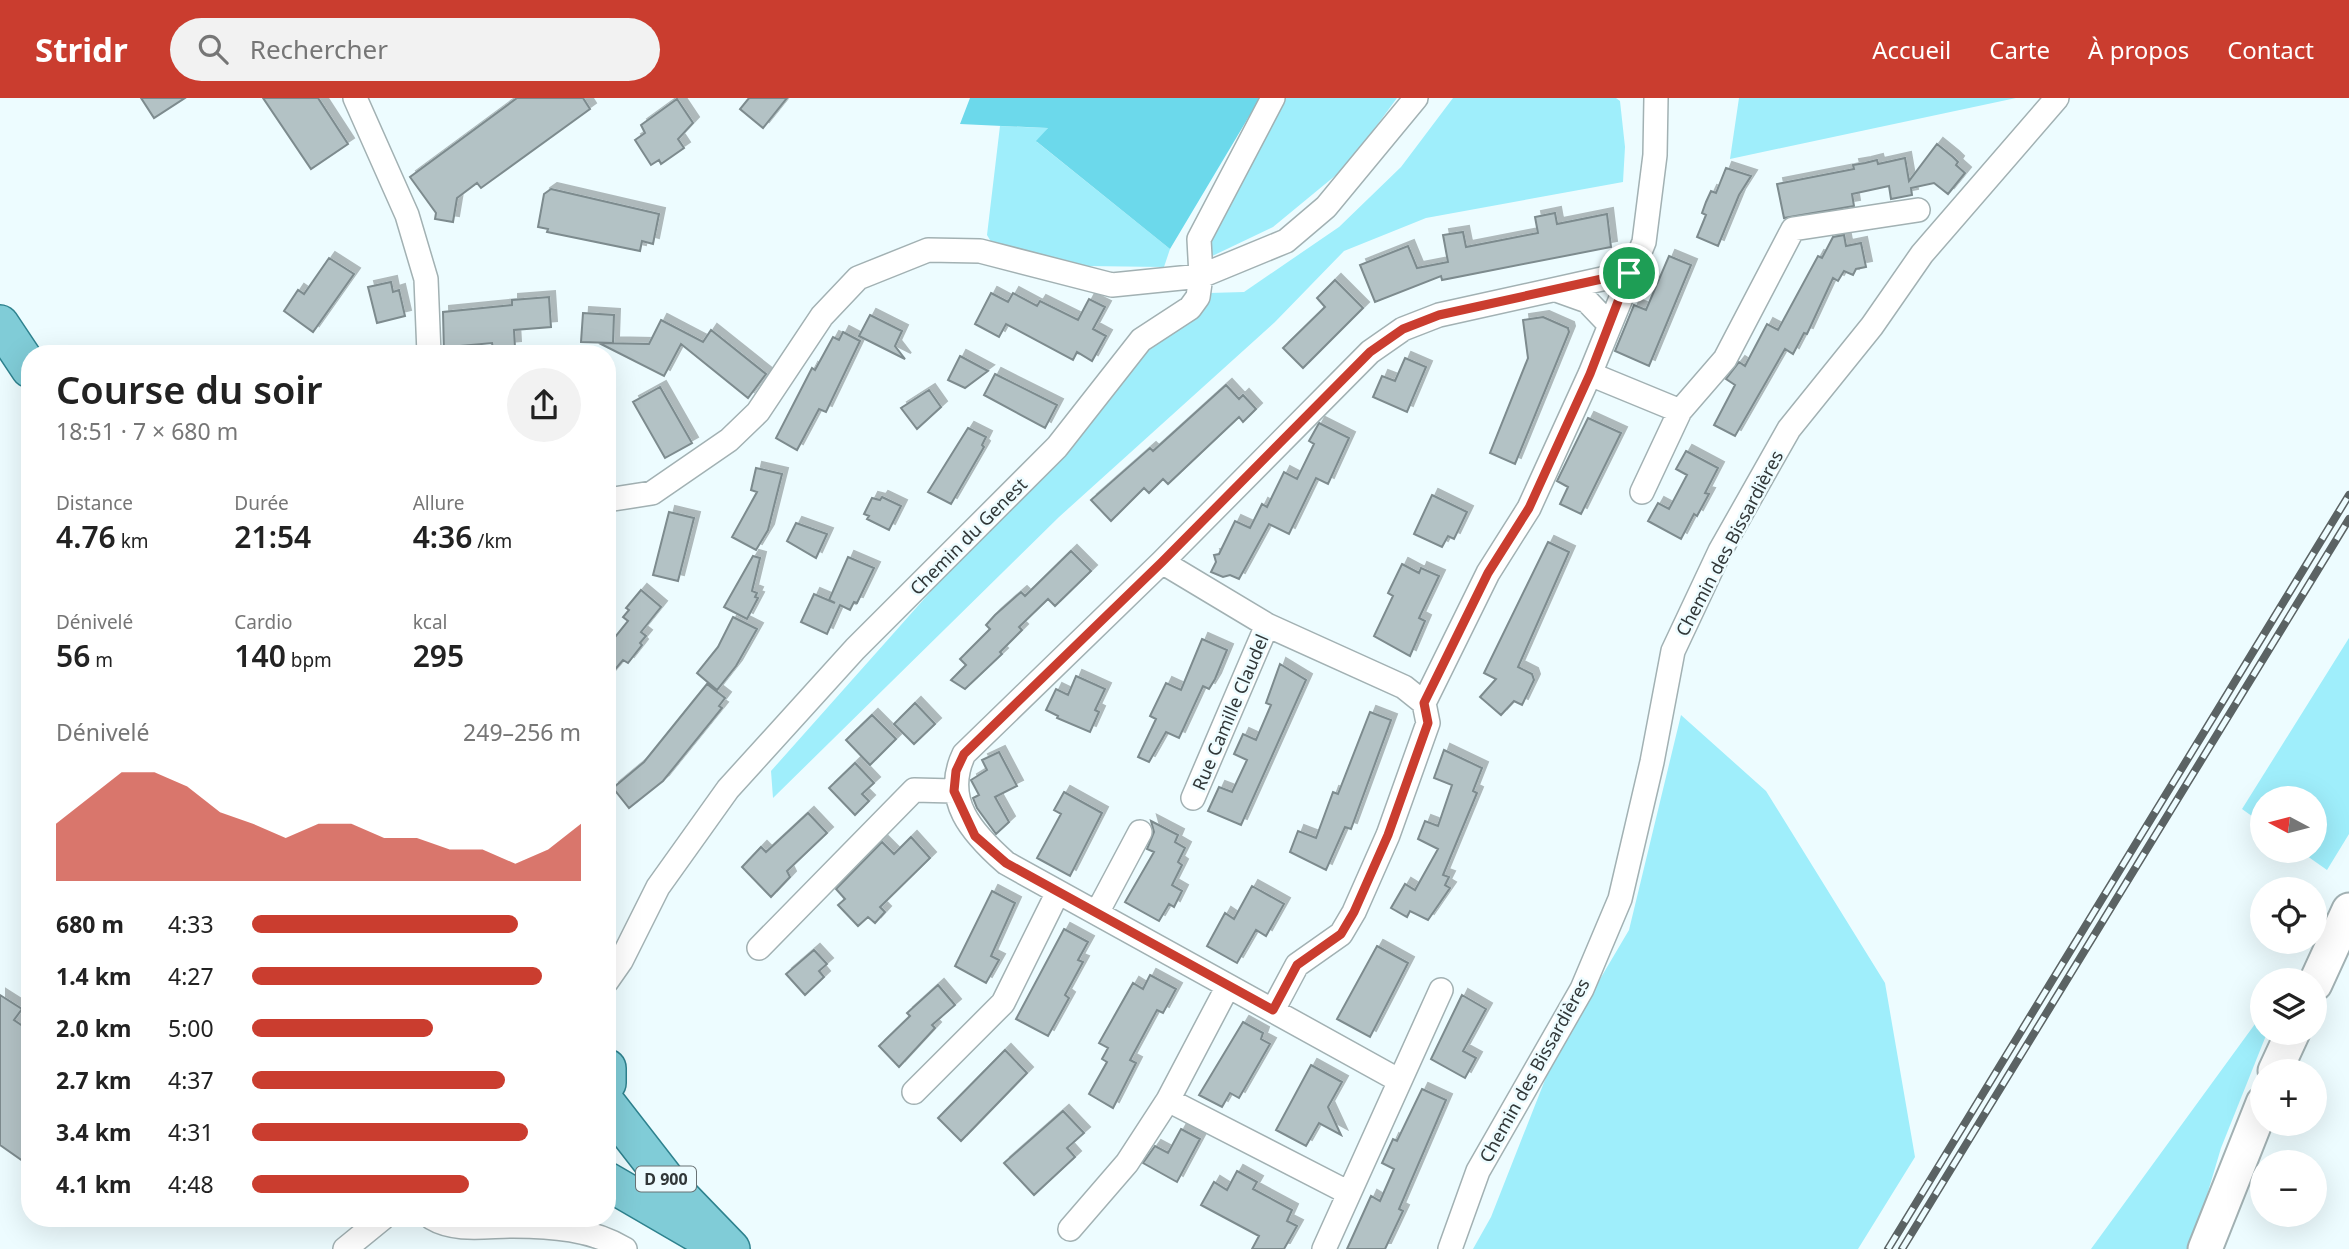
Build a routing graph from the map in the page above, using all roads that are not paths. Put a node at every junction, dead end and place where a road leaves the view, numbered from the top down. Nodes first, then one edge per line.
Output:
1 (355, 98) edge
2 (1273, 98) edge
3 (1416, 98) edge
4 (1656, 98) edge
5 (2057, 98) edge
6 (1918, 210) dead end
7 (1629, 273) junction
8 (1201, 276) junction
9 (1559, 290) junction
10 (0, 324) edge
11 (1609, 324) junction
12 (429, 345) edge
13 (21, 356) edge
14 (1590, 374) junction
15 (1680, 411) junction
16 (1642, 492) dead end
17 (616, 499) edge
18 (1162, 562) junction
19 (1266, 625) junction
20 (1424, 703) junction
21 (954, 791) junction
22 (1193, 798) dead end
23 (1140, 832) dead end
24 (1057, 894) junction
25 (1098, 911) junction
26 (2349, 911) edge
27 (759, 948) dead end
28 (616, 968) edge
29 (2322, 968) edge
30 (1227, 986) junction
31 (1441, 990) dead end
32 (1273, 1010) junction
33 (1401, 1081) junction
34 (914, 1092) dead end
35 (1168, 1100) junction
36 (616, 1116) edge
37 (2250, 1135) edge
38 (616, 1186) edge
39 (1349, 1193) junction
40 (372, 1227) edge
41 (527, 1227) edge
42 (1070, 1229) dead end
43 (345, 1249) edge
44 (625, 1249) edge
45 (724, 1249) edge
46 (731, 1249) edge
47 (1324, 1249) edge
48 (1450, 1249) edge
49 (2204, 1249) edge

1 - 12 street
2 - 8 street, Chemin du Genest
3 - 8 street
4 - 7 street
5 - 48 street, Chemin des Bissardières
6 - 15 street
7 - 9 street
7 - 11 street
8 - 17 street
8 - 28 street, Chemin du Genest
9 - 11 street
9 - 18 street
10 - 13 main road
11 - 14 street
14 - 15 street
14 - 20 street
15 - 16 street
18 - 19 street, Rue Camille Claudel
18 - 21 street
19 - 20 street, Rue Camille Claudel
19 - 22 street, Rue Camille Claudel
20 - 32 street
21 - 24 street
21 - 27 street
23 - 25 street
24 - 25 street
24 - 34 street
25 - 30 street
26 - 29 main road
30 - 32 street
30 - 35 street
31 - 33 street
32 - 33 street
33 - 39 street
35 - 39 street
35 - 42 street
36 - 46 main road, D 900
37 - 49 main road
38 - 45 main road, D 900
39 - 47 street
40 - 43 street
41 - 44 street

